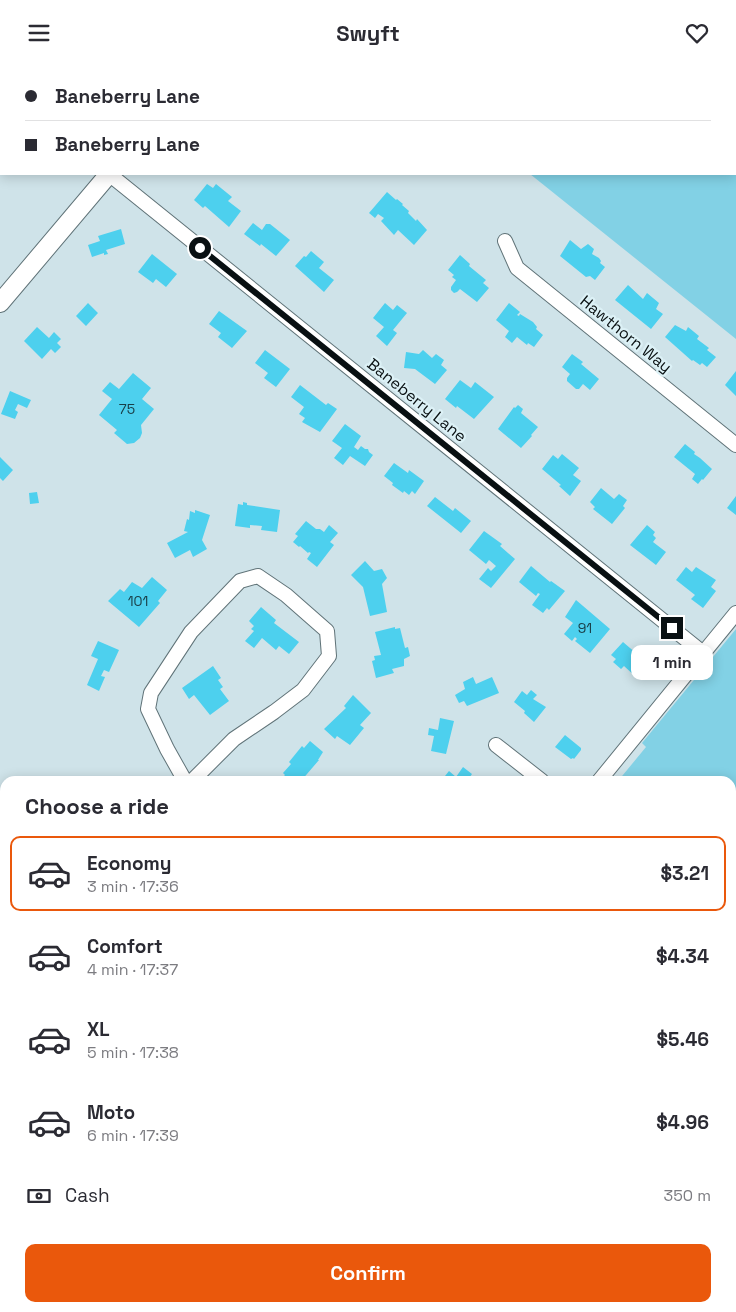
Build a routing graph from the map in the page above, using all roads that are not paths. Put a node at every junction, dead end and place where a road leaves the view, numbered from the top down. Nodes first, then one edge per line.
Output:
1 (108, 175) edge
2 (110, 175) edge
3 (504, 241) dead end
4 (0, 303) edge
5 (736, 445) edge
6 (736, 613) edge
7 (703, 653) junction
8 (496, 745) dead end
9 (182, 776) edge
10 (197, 776) edge
11 (536, 776) edge
12 (603, 776) edge

1 - 4 main road
2 - 7 street, Baneberry Lane
3 - 5 street, Hawthorn Way
6 - 7 street
7 - 12 street
8 - 11 street
9 - 10 street

